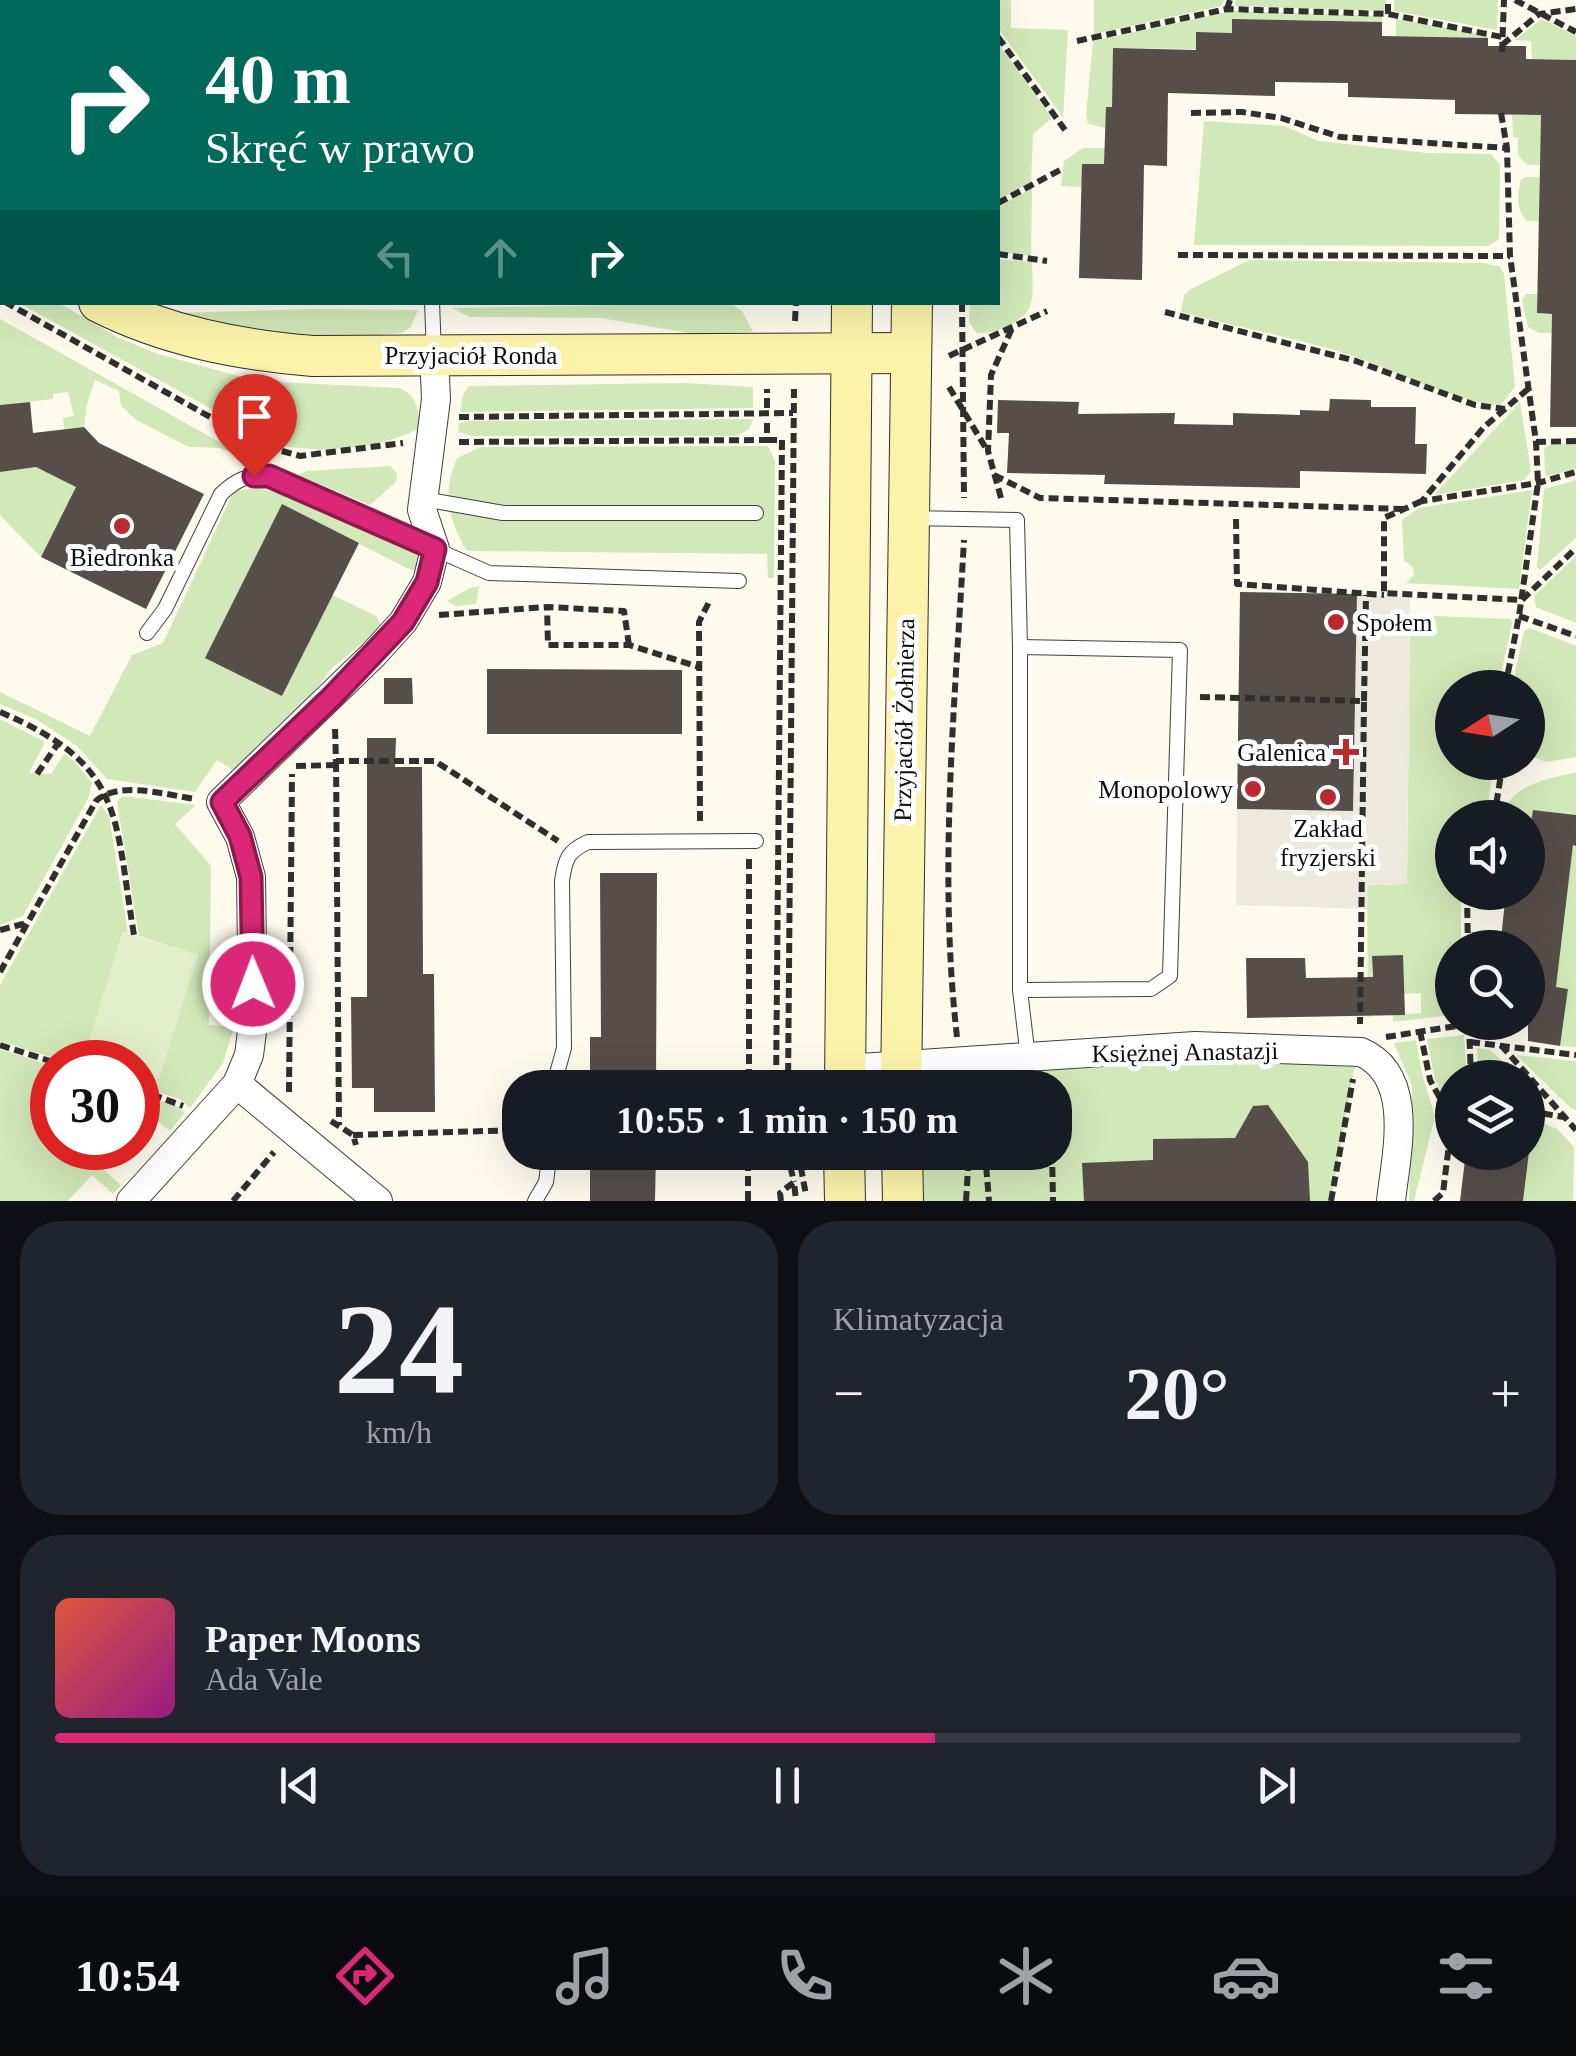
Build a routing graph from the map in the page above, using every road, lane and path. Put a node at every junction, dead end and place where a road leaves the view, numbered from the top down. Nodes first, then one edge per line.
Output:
1 (1230, 0) edge
2 (1388, 0) edge
3 (1504, 0) edge
4 (1515, 0) edge
5 (1576, 8) edge
6 (1226, 10) junction
7 (1388, 14) junction
8 (1539, 14) junction
9 (1576, 32) edge
10 (1000, 40) edge
11 (1077, 40) dead end
12 (1502, 45) junction
13 (1192, 113) dead end
14 (1502, 113) dead end
15 (1065, 130) dead end
16 (1507, 148) junction
17 (1060, 170) dead end
18 (1000, 202) edge
19 (1000, 254) edge
20 (1178, 255) dead end
21 (1510, 256) junction
22 (1047, 261) dead end
23 (10, 305) edge
24 (106, 305) edge
25 (432, 305) edge
26 (852, 305) edge
27 (913, 305) edge
28 (962, 305) edge
29 (1047, 311) dead end
30 (1165, 312) dead end
31 (1013, 326) junction
32 (961, 350) junction
33 (434, 354) junction
34 (852, 354) junction
35 (930, 354) junction
36 (949, 386) dead end
37 (768, 389) dead end
38 (1528, 389) junction
39 (794, 398) dead end
40 (767, 408) dead end
41 (1505, 409) junction
42 (962, 410) junction
43 (793, 413) junction
44 (767, 419) dead end
45 (447, 421) dead end
46 (414, 438) dead end
47 (768, 440) junction
48 (451, 442) dead end
49 (1536, 442) junction
50 (1576, 442) edge
51 (988, 451) junction
52 (1576, 472) edge
53 (994, 475) junction
54 (1538, 483) junction
55 (423, 499) junction
56 (1422, 501) junction
57 (1404, 508) junction
58 (756, 514) dead end
59 (907, 518) junction
60 (1236, 519) dead end
61 (965, 520) junction
62 (1007, 520) junction
63 (1576, 548) edge
64 (435, 549) junction
65 (710, 580) junction
66 (739, 581) dead end
67 (1366, 595) junction
68 (1384, 595) junction
69 (1522, 600) junction
70 (547, 607) junction
71 (1520, 616) junction
72 (425, 627) dead end
73 (147, 633) dead end
74 (1576, 636) edge
75 (629, 645) junction
76 (1020, 647) junction
77 (699, 667) junction
78 (1509, 670) edge
79 (1178, 697) junction
80 (1364, 701) junction
81 (0, 712) edge
82 (335, 721) dead end
83 (59, 742) junction
84 (336, 763) junction
85 (37, 774) dead end
86 (106, 792) junction
87 (222, 802) junction
88 (756, 840) dead end
89 (700, 842) junction
90 (572, 850) junction
91 (730, 856) dead end
92 (749, 856) junction
93 (779, 856) junction
94 (27, 923) junction
95 (0, 930) edge
96 (134, 934) dead end
97 (0, 972) edge
98 (1020, 990) junction
99 (1435, 1028) edge
100 (1420, 1030) junction
101 (1367, 1033) dead end
102 (1397, 1033) dead end
103 (1470, 1042) joint
104 (1501, 1045) junction
105 (0, 1046) edge
106 (30, 1055) edge
107 (1576, 1055) edge
108 (1028, 1058) junction
109 (1470, 1060) edge
110 (960, 1064) junction
111 (557, 1070) edge
112 (749, 1070) edge
113 (776, 1070) edge
114 (788, 1070) edge
115 (845, 1070) edge
116 (902, 1070) edge
117 (933, 1070) edge
118 (1353, 1075) dead end
119 (237, 1084) junction
120 (1435, 1089) edge
121 (290, 1096) dead end
122 (160, 1097) edge
123 (1545, 1114) edge
124 (322, 1116) dead end
125 (1564, 1117) junction
126 (202, 1122) junction
127 (339, 1125) junction
128 (293, 1129) junction
129 (1576, 1130) edge
130 (502, 1131) edge
131 (353, 1136) junction
132 (350, 1163) junction
133 (548, 1170) edge
134 (748, 1170) edge
135 (792, 1170) edge
136 (801, 1170) edge
137 (844, 1170) edge
138 (902, 1170) edge
139 (967, 1170) edge
140 (986, 1170) edge
141 (1052, 1170) edge
142 (1445, 1170) edge
143 (794, 1182) junction
144 (131, 1201) edge
145 (233, 1201) edge
146 (378, 1201) edge
147 (535, 1201) edge
148 (748, 1201) edge
149 (781, 1201) edge
150 (796, 1201) edge
151 (807, 1201) edge
152 (845, 1201) edge
153 (903, 1201) edge
154 (966, 1201) edge
155 (989, 1201) edge
156 (1053, 1201) edge
157 (1332, 1201) edge
158 (1391, 1201) edge
159 (1434, 1201) edge

1 - 6 path
2 - 7 path
3 - 12 path
4 - 8 path
5 - 8 path
6 - 7 path
6 - 11 path
7 - 12 path
8 - 9 path
8 - 12 path
10 - 15 path
13 - 16 path
14 - 16 path
16 - 21 path
17 - 18 path
19 - 22 path
20 - 21 path
21 - 38 path
23 - 46 path
24 - 33 street, Przyjaciół Ronda
25 - 33 lane
26 - 34 street
27 - 35 street, Przyjaciół Żołnierza
28 - 32 path
29 - 31 path
30 - 41 path
31 - 32 path
31 - 51 path
32 - 35 path
32 - 42 path
33 - 34 street, Przyjaciół Ronda
33 - 55 street
34 - 35 street
34 - 115 street
35 - 59 street, Przyjaciół Żołnierza
36 - 42 path
37 - 40 path
38 - 41 path
38 - 49 path
39 - 43 path
41 - 56 path
42 - 51 path
42 - 61 path
43 - 45 path
43 - 114 path
44 - 47 path
47 - 48 path
47 - 93 path
49 - 50 path
49 - 54 path
51 - 53 path
52 - 54 path
53 - 57 path
53 - 62 path
54 - 56 path
54 - 69 path
55 - 58 lane
55 - 64 street
56 - 57 path
57 - 68 path
59 - 61 lane
59 - 116 street, Przyjaciół Żołnierza
60 - 67 path
61 - 62 lane
61 - 110 path
62 - 76 lane
63 - 69 path
64 - 65 lane
64 - 73 lane
64 - 87 street
65 - 66 lane
65 - 77 path
67 - 68 path
67 - 80 path
68 - 69 path
69 - 71 path
70 - 72 path
70 - 75 path
70 - 75 path
71 - 74 path
71 - 78 path
75 - 77 path
76 - 79 lane
76 - 98 lane
77 - 89 path
79 - 80 path
79 - 98 lane
80 - 101 path
81 - 83 path
82 - 84 path
83 - 85 path
83 - 86 path
84 - 90 path
84 - 121 path
84 - 127 path
86 - 87 path
86 - 94 path
86 - 96 path
87 - 119 street
88 - 89 lane
89 - 90 lane
90 - 111 lane
91 - 92 path
92 - 93 path
92 - 112 path
93 - 113 path
94 - 95 path
94 - 97 path
98 - 108 lane
99 - 100 path
100 - 102 path
100 - 120 path
103 - 104 path
103 - 109 path
104 - 107 path
104 - 125 path
105 - 106 path
108 - 110 street, Księżnej Anastazji
108 - 158 street, Księżnej Anastazji
110 - 117 street, Księżnej Anastazji
118 - 157 path
119 - 126 street
119 - 128 street
122 - 126 path
123 - 125 path
124 - 127 path
125 - 129 path
126 - 144 street
127 - 131 path
127 - 132 path
128 - 132 street
128 - 145 path
130 - 131 path
131 - 132 path
132 - 146 street
133 - 147 lane
134 - 148 path
135 - 143 path
136 - 151 path
137 - 152 street
138 - 153 street
139 - 154 path
140 - 155 path
141 - 156 path
142 - 159 path
143 - 149 path
143 - 150 path

